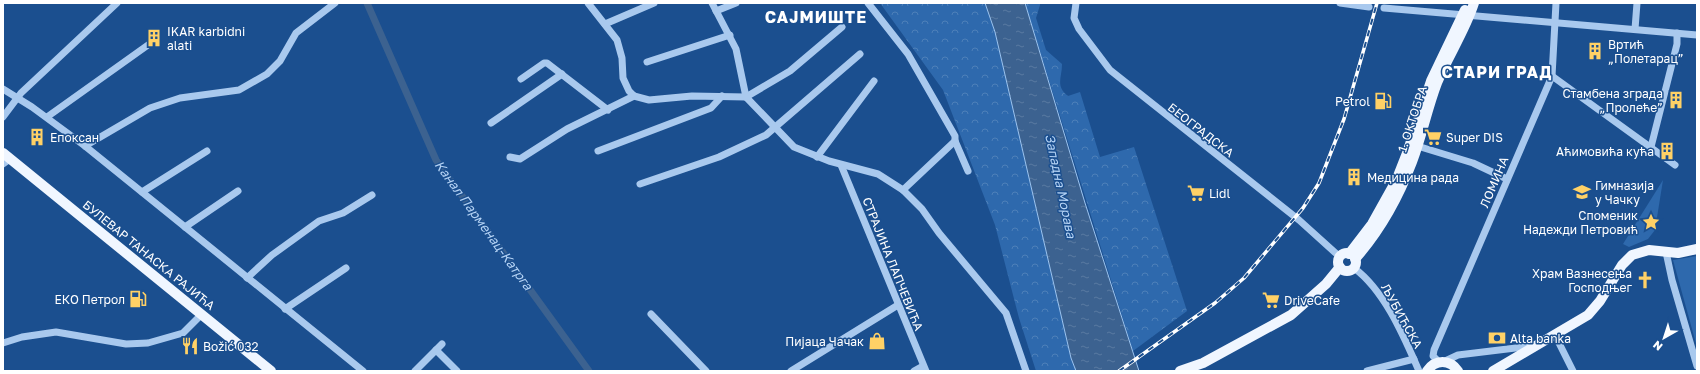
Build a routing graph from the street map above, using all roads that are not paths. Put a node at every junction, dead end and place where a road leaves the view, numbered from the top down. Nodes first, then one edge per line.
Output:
1 (117, 3) edge
2 (335, 3) edge
3 (588, 3) edge
4 (654, 3) edge
5 (712, 3) edge
6 (736, 3) edge
7 (868, 3) edge
8 (1076, 3) edge
9 (1340, 3) edge
10 (1468, 3) edge
11 (1474, 3) edge
12 (1556, 3) edge
13 (1637, 3) edge
14 (1369, 7) dead end
15 (1384, 8) dead end
16 (716, 11) junction
17 (1450, 14) junction
18 (1466, 16) junction
19 (1554, 21) junction
20 (605, 24) junction
21 (842, 27) dead end
22 (1457, 28) junction
23 (1635, 29) junction
24 (1677, 33) junction
25 (730, 35) junction
26 (1697, 35) edge
27 (148, 45) dead end
28 (860, 54) dead end
29 (647, 62) dead end
30 (562, 74) junction
31 (1552, 76) junction
32 (521, 79) dead end
33 (874, 81) dead end
34 (3, 89) edge
35 (634, 96) junction
36 (722, 96) junction
37 (746, 97) junction
38 (16, 98) junction
39 (608, 110) junction
40 (3, 117) edge
41 (47, 117) junction
42 (491, 123) dead end
43 (775, 128) junction
44 (955, 141) junction
45 (1413, 144) junction
46 (85, 146) junction
47 (1651, 147) junction
48 (598, 151) dead end
49 (206, 152) dead end
50 (510, 157) dead end
51 (817, 157) junction
52 (5, 159) edge
53 (841, 165) junction
54 (1675, 165) dead end
55 (968, 171) dead end
56 (1507, 180) junction
57 (640, 184) dead end
58 (902, 190) junction
59 (238, 191) dead end
60 (142, 192) junction
61 (372, 195) dead end
62 (185, 227) junction
63 (1697, 249) edge
64 (1666, 252) junction
65 (1350, 259) junction
66 (346, 268) dead end
67 (1342, 269) junction
68 (247, 278) junction
69 (898, 305) junction
70 (285, 309) junction
71 (651, 314) dead end
72 (201, 315) junction
73 (1555, 335) junction
74 (3, 343) edge
75 (442, 344) dead end
76 (1537, 346) junction
77 (436, 350) junction
78 (1414, 359) junction
79 (1435, 365) edge
80 (1697, 366) edge
81 (1204, 368) edge
82 (924, 369) edge
83 (271, 371) edge
84 (364, 371) edge
85 (415, 371) edge
86 (457, 371) edge
87 (706, 371) edge
88 (791, 371) edge
89 (914, 371) edge
90 (1026, 371) edge
91 (1180, 371) edge
92 (1368, 371) edge
93 (1419, 371) edge
94 (1458, 371) edge
95 (1493, 371) edge
96 (1573, 371) edge

1 - 38 street
2 - 46 street
3 - 20 street
4 - 20 street
5 - 16 street
6 - 16 street
7 - 44 street
8 - 65 street, БЕОГРАДСКА
9 - 14 street
10 - 18 main road, 1. ОКТОБРА
11 - 18 main road, 1. ОКТОБРА
12 - 19 street, ЛОМИНА
13 - 23 street
15 - 17 street
16 - 25 street
17 - 18 street
17 - 22 street
18 - 19 street
18 - 22 main road, 1. ОКТОБРА
18 - 45 main road, 1. ОКТОБРА
19 - 23 street
19 - 31 street, ЛОМИНА
20 - 35 street
21 - 37 street
22 - 45 main road, 1. ОКТОБРА
23 - 24 street
24 - 26 street
24 - 47 street
25 - 29 street
25 - 37 street
27 - 41 street
28 - 43 street
30 - 32 street
30 - 39 street
30 - 42 street
31 - 47 street
31 - 56 street, ЛОМИНА
33 - 51 street
34 - 38 street
35 - 36 street
35 - 39 street
36 - 37 street
36 - 48 street
37 - 43 street
38 - 40 street
38 - 41 street
39 - 50 street
41 - 46 street
43 - 51 street
43 - 57 street
44 - 55 street
44 - 58 street
45 - 56 street
45 - 65 main road, 1. ОКТОБРА
46 - 60 street
47 - 54 street
49 - 60 street
51 - 53 street
52 - 72 main road, БУЛЕВАР ТАНАСКА РАЈИЋА
53 - 58 street
53 - 69 street, СТРАЈИНА ЛАПЧЕВИЋА
56 - 79 street, ЛОМИНА
58 - 90 street
59 - 62 street
60 - 62 street
61 - 68 street
62 - 68 street
63 - 64 main road
64 - 73 main road
64 - 80 street
65 - 67 main road
65 - 67 main road
65 - 78 street, ЉУБИЋСКА
66 - 70 street
67 - 81 main road
68 - 70 street
69 - 82 street, СТРАЈИНА ЛАПЧЕВИЋА
69 - 88 street
70 - 84 street
71 - 87 street
72 - 74 street
72 - 83 main road, БУЛЕВАР ТАНАСКА РАЈИЋА
73 - 76 main road
73 - 96 street
75 - 77 street
76 - 79 street
76 - 95 main road
77 - 85 street
77 - 86 street
78 - 79 street, ЉУБИЋСКА
78 - 92 street
78 - 93 street, ЉУБИЋСКА
79 - 94 main road
81 - 91 main road
82 - 89 street

